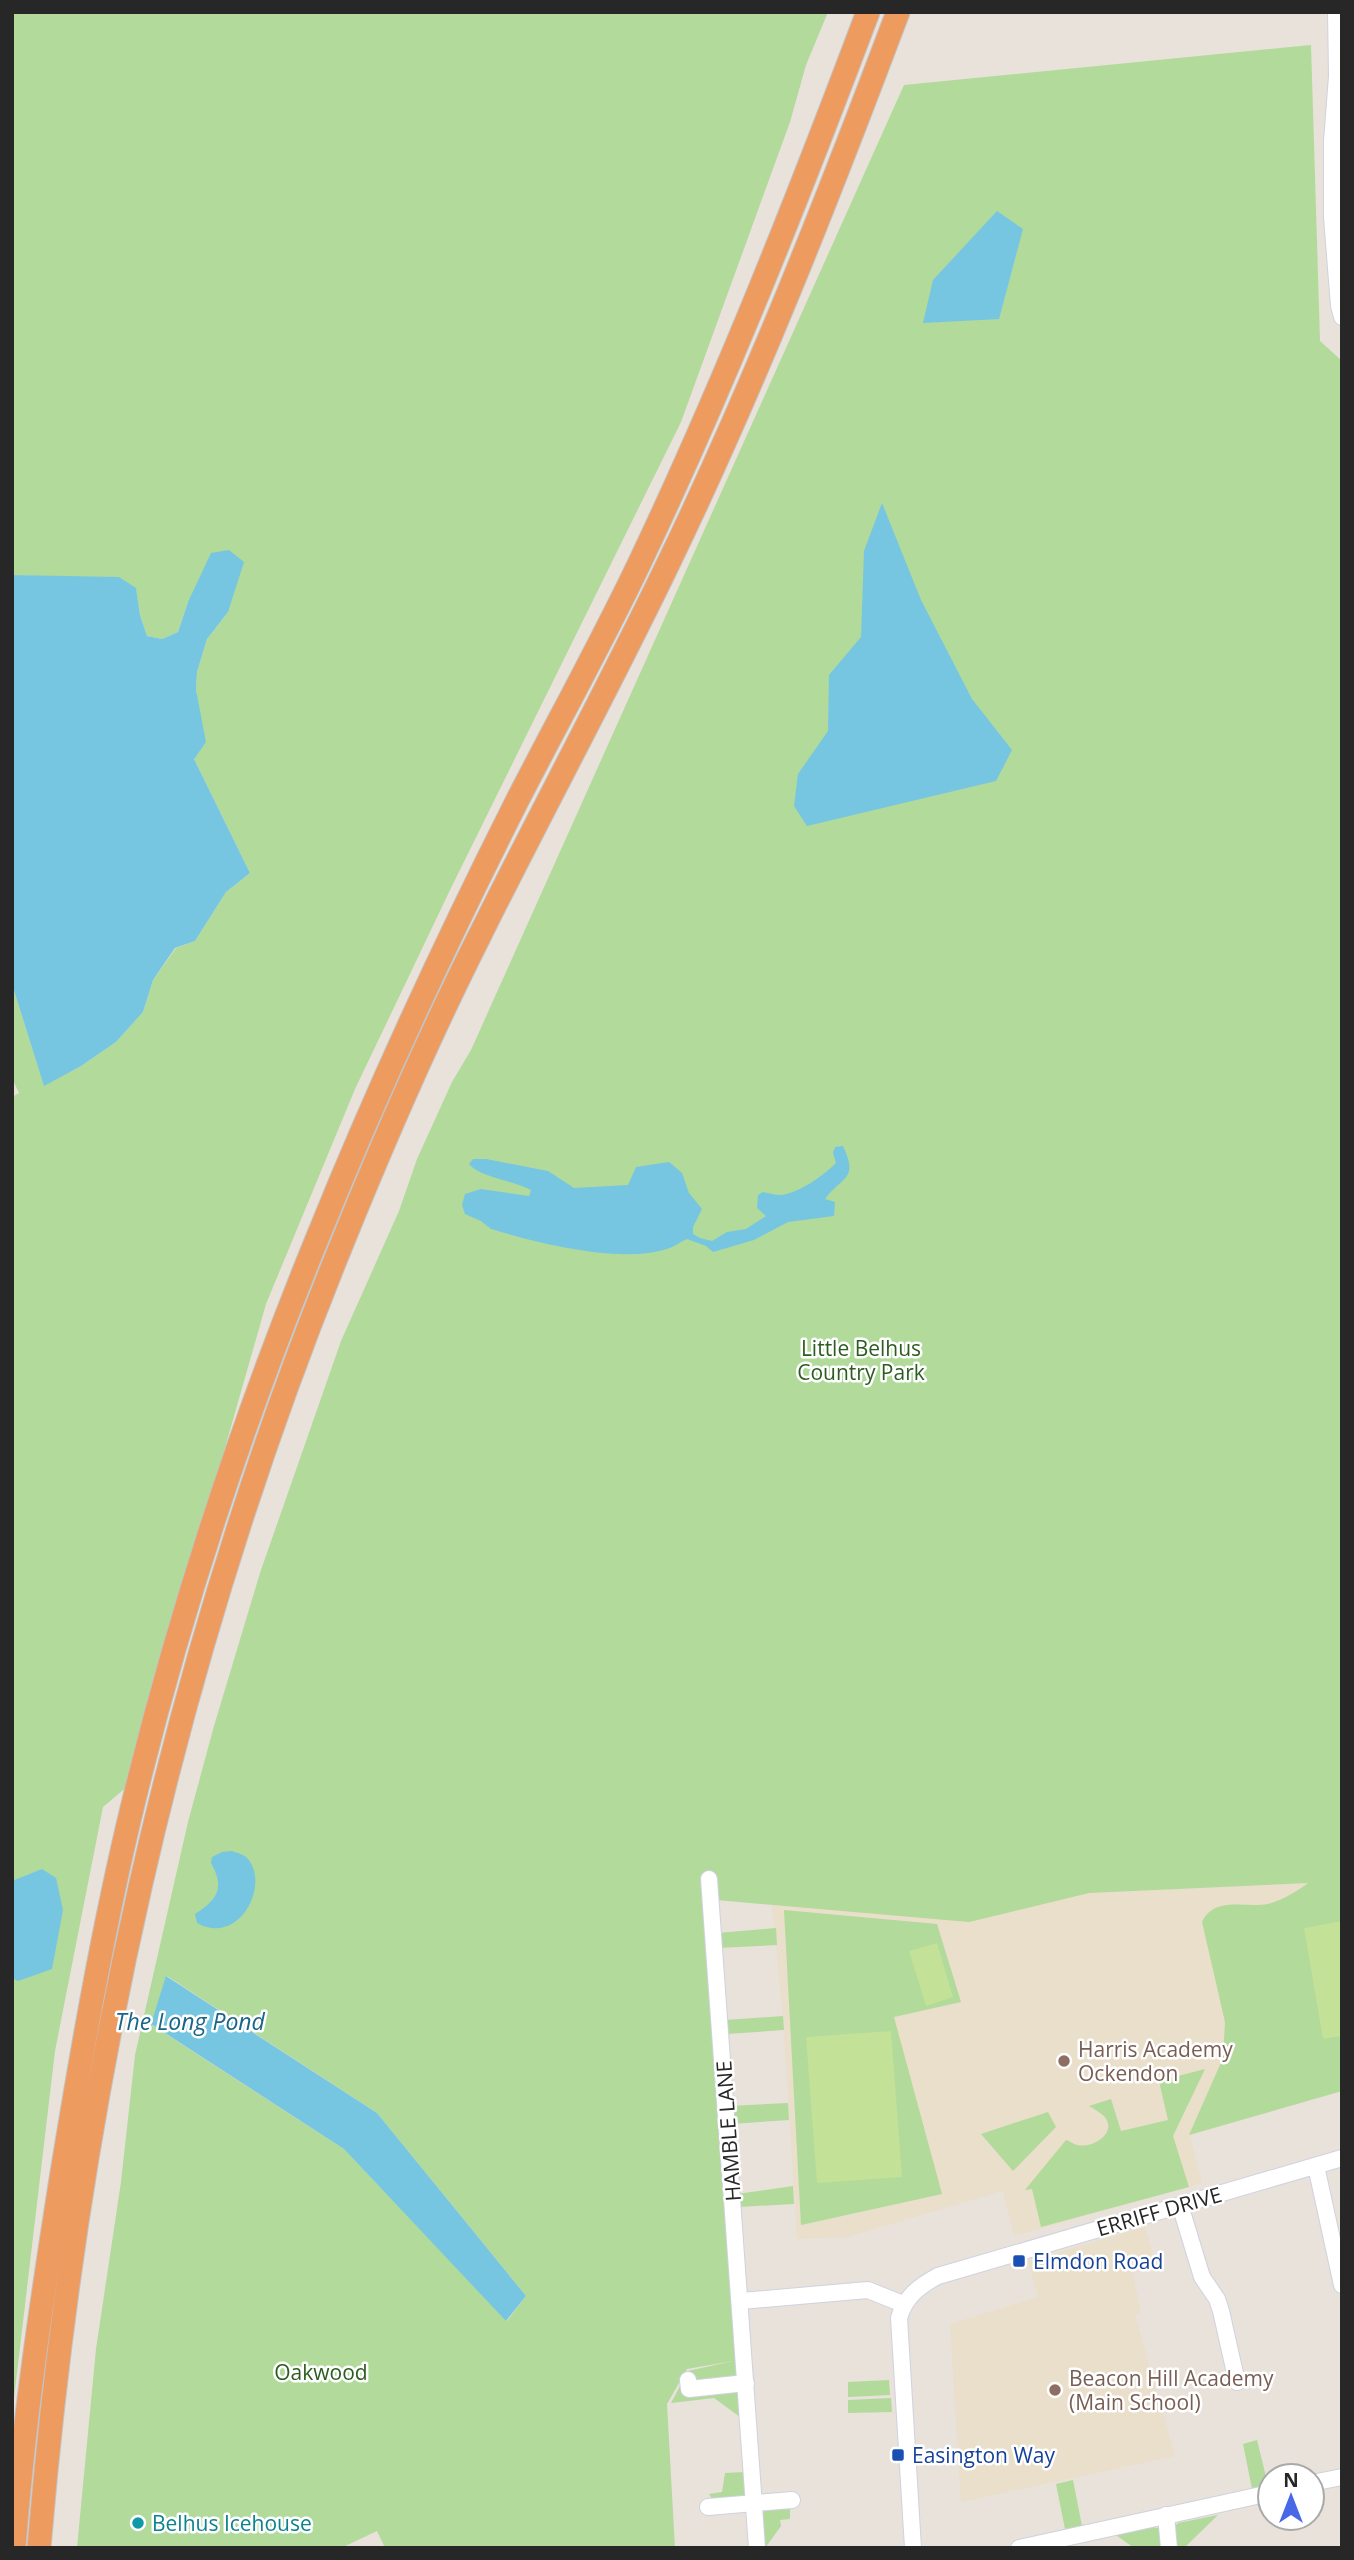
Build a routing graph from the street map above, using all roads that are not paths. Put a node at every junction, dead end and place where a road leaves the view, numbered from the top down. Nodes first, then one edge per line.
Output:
1 (868, 12) edge
2 (898, 12) edge
3 (1336, 12) edge
4 (1342, 317) edge
5 (709, 1879) dead end
6 (1342, 2158) edge
7 (1316, 2166) junction
8 (1180, 2205) junction
9 (1339, 2263) edge
10 (1342, 2285) edge
11 (741, 2301) junction
12 (903, 2304) junction
13 (1237, 2382) dead end
14 (746, 2383) junction
15 (689, 2389) dead end
16 (1256, 2496) edge
17 (792, 2500) dead end
18 (754, 2503) junction
19 (707, 2505) dead end
20 (1166, 2515) junction
21 (14, 2548) edge
22 (39, 2548) edge
23 (757, 2548) edge
24 (913, 2548) edge
25 (1019, 2548) edge
26 (1169, 2548) edge

1 - 21 highway
2 - 22 highway
3 - 4 street
5 - 11 street, HAMBLE LANE
6 - 7 street, ERRIFF DRIVE
7 - 8 street, ERRIFF DRIVE
7 - 9 street
8 - 12 street, ERRIFF DRIVE
8 - 13 street
9 - 10 street
11 - 12 street
11 - 14 street, HAMBLE LANE
12 - 24 street
14 - 15 street
14 - 18 street, HAMBLE LANE
16 - 20 street
17 - 18 street
18 - 19 street
18 - 23 street, HAMBLE LANE
20 - 25 street
20 - 26 street

